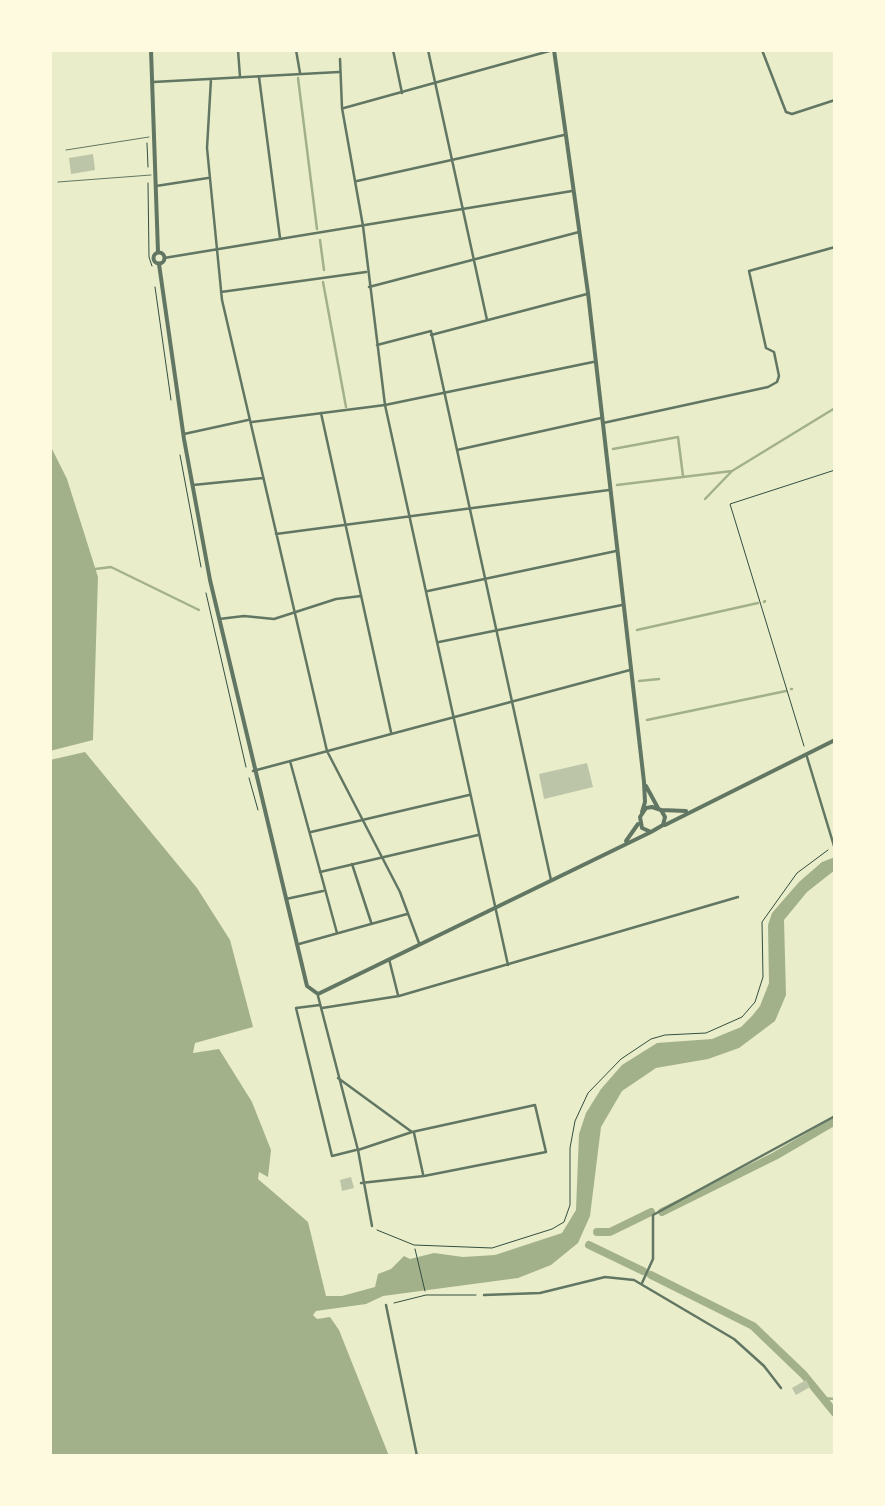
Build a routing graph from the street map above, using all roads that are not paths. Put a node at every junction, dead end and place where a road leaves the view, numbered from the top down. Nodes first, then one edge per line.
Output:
1 (151, 50) edge
2 (238, 50) edge
3 (296, 50) edge
4 (393, 50) edge
5 (428, 50) edge
6 (554, 50) edge
7 (762, 50) edge
8 (340, 59) dead end
9 (341, 72) junction
10 (300, 74) junction
11 (259, 76) junction
12 (240, 77) junction
13 (210, 79) junction
14 (152, 82) junction
15 (435, 84) junction
16 (402, 92) junction
17 (835, 100) edge
18 (342, 108) junction
19 (566, 134) junction
20 (153, 137) junction
21 (66, 150) dead end
22 (452, 160) junction
23 (154, 175) junction
24 (209, 178) junction
25 (58, 182) dead end
26 (356, 182) junction
27 (154, 186) junction
28 (574, 191) junction
29 (463, 209) junction
30 (363, 226) junction
31 (580, 232) junction
32 (280, 239) junction
33 (835, 247) edge
34 (216, 250) junction
35 (158, 252) junction
36 (164, 258) junction
37 (474, 260) junction
38 (159, 264) junction
39 (368, 272) junction
40 (370, 287) junction
41 (221, 292) junction
42 (588, 293) junction
43 (487, 320) junction
44 (431, 333) junction
45 (376, 346) junction
46 (596, 362) junction
47 (444, 393) junction
48 (385, 404) junction
49 (320, 412) junction
50 (603, 420) junction
51 (250, 421) junction
52 (184, 434) junction
53 (456, 450) junction
54 (264, 478) junction
55 (192, 486) junction
56 (610, 489) junction
57 (469, 508) junction
58 (410, 516) junction
59 (345, 525) junction
60 (276, 534) junction
61 (618, 551) junction
62 (485, 579) junction
63 (426, 592) junction
64 (361, 596) junction
65 (624, 604) junction
66 (294, 611) junction
67 (218, 620) junction
68 (496, 630) junction
69 (437, 642) junction
70 (631, 670) junction
71 (512, 702) junction
72 (454, 717) junction
73 (392, 734) junction
74 (835, 740) edge
75 (327, 751) junction
76 (807, 754) junction
77 (290, 761) junction
78 (253, 771) junction
79 (644, 782) junction
80 (470, 794) junction
81 (659, 809) junction
82 (691, 811) junction
83 (642, 812) junction
84 (363, 820) junction
85 (640, 823) junction
86 (664, 826) junction
87 (652, 832) junction
88 (310, 833) junction
89 (479, 835) junction
90 (624, 845) junction
91 (834, 846) edge
92 (382, 857) junction
93 (352, 864) junction
94 (320, 872) junction
95 (551, 880) junction
96 (325, 891) junction
97 (738, 897) dead end
98 (285, 900) junction
99 (495, 908) junction
100 (408, 913) junction
101 (371, 924) junction
102 (336, 933) junction
103 (296, 944) junction
104 (420, 944) junction
105 (389, 960) junction
106 (508, 966) junction
107 (318, 994) junction
108 (399, 996) junction
109 (322, 1006) junction
110 (337, 1077) junction
111 (835, 1116) edge
112 (413, 1132) junction
113 (358, 1150) junction
114 (424, 1176) junction
115 (362, 1183) junction
116 (372, 1226) road end
117 (641, 1284) junction
118 (484, 1295) road end
119 (386, 1304) road end
120 (781, 1388) dead end
121 (417, 1456) edge

1 - 14 street
2 - 12 street
3 - 10 street
4 - 16 street
5 - 15 street
6 - 15 street
6 - 19 street
7 - 17 street
8 - 9 street
9 - 10 street
9 - 18 street
10 - 11 street
11 - 12 street
11 - 32 street
12 - 13 street
13 - 14 street
13 - 24 street
14 - 20 street
15 - 16 street
15 - 22 street
16 - 18 street
18 - 26 street
19 - 22 street
19 - 28 street
20 - 21 lane
20 - 23 street
22 - 26 street
22 - 29 street
23 - 25 lane
23 - 27 street
24 - 27 street
24 - 34 street
26 - 30 street
27 - 35 street
28 - 29 street
28 - 31 street
29 - 30 street
29 - 37 street
30 - 32 street
30 - 39 street
31 - 37 street
31 - 42 street
32 - 34 street
33 - 50 street
34 - 36 street
34 - 41 street
35 - 36 street
35 - 38 street
36 - 38 street
37 - 40 street
37 - 43 street
38 - 52 street
39 - 40 street
39 - 41 street
40 - 45 street
41 - 51 street
42 - 43 street
42 - 46 street
43 - 44 street
44 - 45 street
44 - 47 street
45 - 48 street
46 - 47 street
46 - 50 street
47 - 48 street
47 - 53 street
48 - 49 street
48 - 58 street
49 - 51 street
49 - 59 street
50 - 53 street
50 - 56 street
51 - 52 street
51 - 54 street
52 - 55 street
53 - 57 street
54 - 55 street
54 - 60 street
55 - 67 street
56 - 57 street
56 - 61 street
57 - 58 street
57 - 62 street
58 - 59 street
58 - 63 street
59 - 60 street
59 - 64 street
60 - 66 street
61 - 62 street
61 - 65 street
62 - 63 street
62 - 68 street
63 - 69 street
64 - 66 street
64 - 73 street
65 - 68 street
65 - 70 street
66 - 67 street
66 - 75 street
67 - 78 street
68 - 69 street
68 - 71 street
69 - 72 street
70 - 71 street
70 - 79 street
71 - 72 street
71 - 95 street
72 - 73 street
72 - 80 street
73 - 75 street
74 - 76 street
75 - 77 street
75 - 84 street
76 - 82 street
76 - 91 street
77 - 78 street
77 - 88 street
78 - 98 street
79 - 81 street
79 - 83 street
80 - 84 street
80 - 89 street
81 - 82 street
81 - 83 street
81 - 86 street
82 - 86 street
83 - 85 street
84 - 88 street
84 - 92 street
85 - 87 street
85 - 90 street
86 - 87 street
87 - 90 street
88 - 94 street
89 - 92 street
89 - 99 street
90 - 95 street
92 - 93 street
92 - 100 street
93 - 94 street
93 - 101 street
94 - 96 street
95 - 99 street
96 - 98 street
96 - 102 street
97 - 106 street
98 - 103 street
99 - 104 street
99 - 106 street
100 - 101 street
100 - 104 street
101 - 102 street
102 - 103 street
103 - 107 street
104 - 105 street
105 - 107 street
105 - 108 street
106 - 108 street
107 - 109 street
108 - 109 street
109 - 110 street
109 - 113 street
110 - 112 street
110 - 113 street
111 - 117 street
112 - 113 street
112 - 114 street
112 - 114 street
113 - 115 street
114 - 115 street
115 - 116 street
117 - 118 street
117 - 120 street
119 - 121 street

